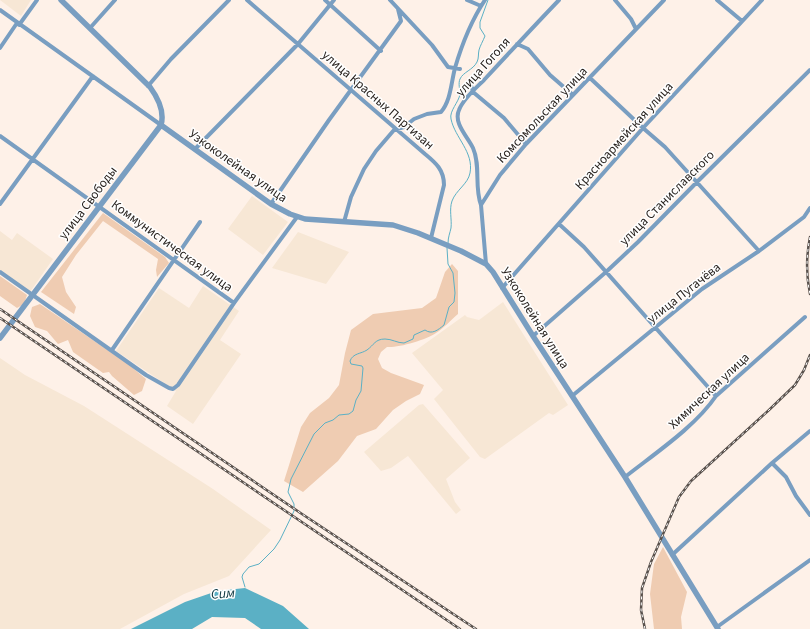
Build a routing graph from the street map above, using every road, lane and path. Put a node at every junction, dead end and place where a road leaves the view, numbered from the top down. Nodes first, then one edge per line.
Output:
1 (37, 0) edge
2 (61, 0) edge
3 (115, 0) edge
4 (229, 0) edge
5 (247, 0) edge
6 (325, 0) edge
7 (334, 0) edge
8 (390, 0) edge
9 (466, 0) edge
10 (485, 0) edge
11 (559, 0) edge
12 (614, 0) edge
13 (664, 0) edge
14 (717, 0) edge
15 (762, 0) edge
16 (330, 5) junction
17 (481, 6) junction
18 (398, 8) junction
19 (0, 10) edge
20 (742, 21) junction
21 (18, 24) junction
22 (90, 28) junction
23 (636, 29) junction
24 (298, 44) junction
25 (517, 44) junction
26 (0, 48) edge
27 (381, 51) junction
28 (457, 68) junction
29 (810, 70) edge
30 (93, 76) junction
31 (590, 78) junction
32 (470, 82) dead end
33 (148, 86) junction
34 (351, 91) junction
35 (473, 92) junction
36 (573, 95) junction
37 (161, 125) junction
38 (396, 128) junction
39 (643, 128) junction
40 (0, 136) edge
41 (526, 144) junction
42 (195, 149) junction
43 (33, 160) junction
44 (697, 182) junction
45 (0, 204) edge
46 (271, 204) junction
47 (482, 205) junction
48 (99, 206) junction
49 (810, 208) edge
50 (297, 217) junction
51 (200, 222) dead end
52 (344, 222) junction
53 (559, 224) junction
54 (431, 238) junction
55 (759, 251) junction
56 (174, 260) junction
57 (486, 264) junction
58 (0, 272) edge
59 (606, 272) junction
60 (502, 288) junction
61 (33, 296) junction
62 (234, 303) junction
63 (805, 317) dead end
64 (656, 327) junction
65 (533, 336) junction
66 (0, 338) edge
67 (112, 350) junction
68 (572, 396) junction
69 (716, 396) junction
70 (810, 431) edge
71 (772, 463) junction
72 (625, 477) junction
73 (810, 515) edge
74 (672, 555) junction
75 (810, 560) edge
76 (717, 628) edge

1 - 21 street
2 - 22 street
3 - 22 street
4 - 33 street
5 - 24 street, улица Красных Партизан
6 - 16 street
7 - 16 street
8 - 18 street
9 - 17 street
10 - 17 street
11 - 25 street, улица Гоголя
12 - 23 street
13 - 23 street, Комсомольская улица
14 - 20 street
15 - 20 street, Красноармейская улица
16 - 24 street
16 - 27 street
17 - 28 street
18 - 27 street
18 - 28 street
19 - 21 street
20 - 39 street, Красноармейская улица
21 - 26 street
21 - 30 street
22 - 33 street
23 - 31 street, Комсомольская улица
24 - 34 street, улица Красных Партизан
24 - 42 street
25 - 35 street, улица Гоголя
25 - 36 street
27 - 34 street
28 - 38 street
29 - 44 street, улица Станиславского
30 - 37 street
30 - 43 street
31 - 36 street, Комсомольская улица
31 - 39 street
32 - 35 street
33 - 37 street
34 - 38 street, улица Красных Партизан
34 - 46 street
35 - 41 street
35 - 47 street, улица Гоголя
36 - 41 street, Комсомольская улица
37 - 42 street, Узкоколейная улица
37 - 48 street, улица Свободы
38 - 52 street
38 - 54 street, улица Красных Партизан
39 - 44 street
39 - 53 street, Красноармейская улица
40 - 43 street, Коммунистическая улица
41 - 47 street, Комсомольская улица
42 - 46 street, Узкоколейная улица
43 - 45 street
43 - 48 street, Коммунистическая улица
44 - 55 street
44 - 59 street, улица Станиславского
46 - 50 street, Узкоколейная улица
47 - 57 street
48 - 56 street, Коммунистическая улица
48 - 61 street, улица Свободы
49 - 55 street, улица Пугачёва
50 - 52 street, Узкоколейная улица
50 - 62 street
51 - 56 street
52 - 54 street, Узкоколейная улица
53 - 59 street
53 - 60 street, Красноармейская улица
54 - 57 street, Узкоколейная улица
55 - 64 street, улица Пугачёва
56 - 62 street, Коммунистическая улица
56 - 67 street
57 - 60 street, Узкоколейная улица
58 - 61 street
59 - 64 street
59 - 65 street, улица Станиславского
60 - 65 street, Узкоколейная улица
61 - 66 street, улица Свободы
61 - 67 street
62 - 67 street
63 - 69 street, Химическая улица
64 - 68 street, улица Пугачёва
64 - 69 street
65 - 68 street, Узкоколейная улица
68 - 72 street, Узкоколейная улица
69 - 72 street, Химическая улица
70 - 71 street
71 - 73 street
71 - 74 street
72 - 74 street, Узкоколейная улица
74 - 76 street, Узкоколейная улица
75 - 76 street

